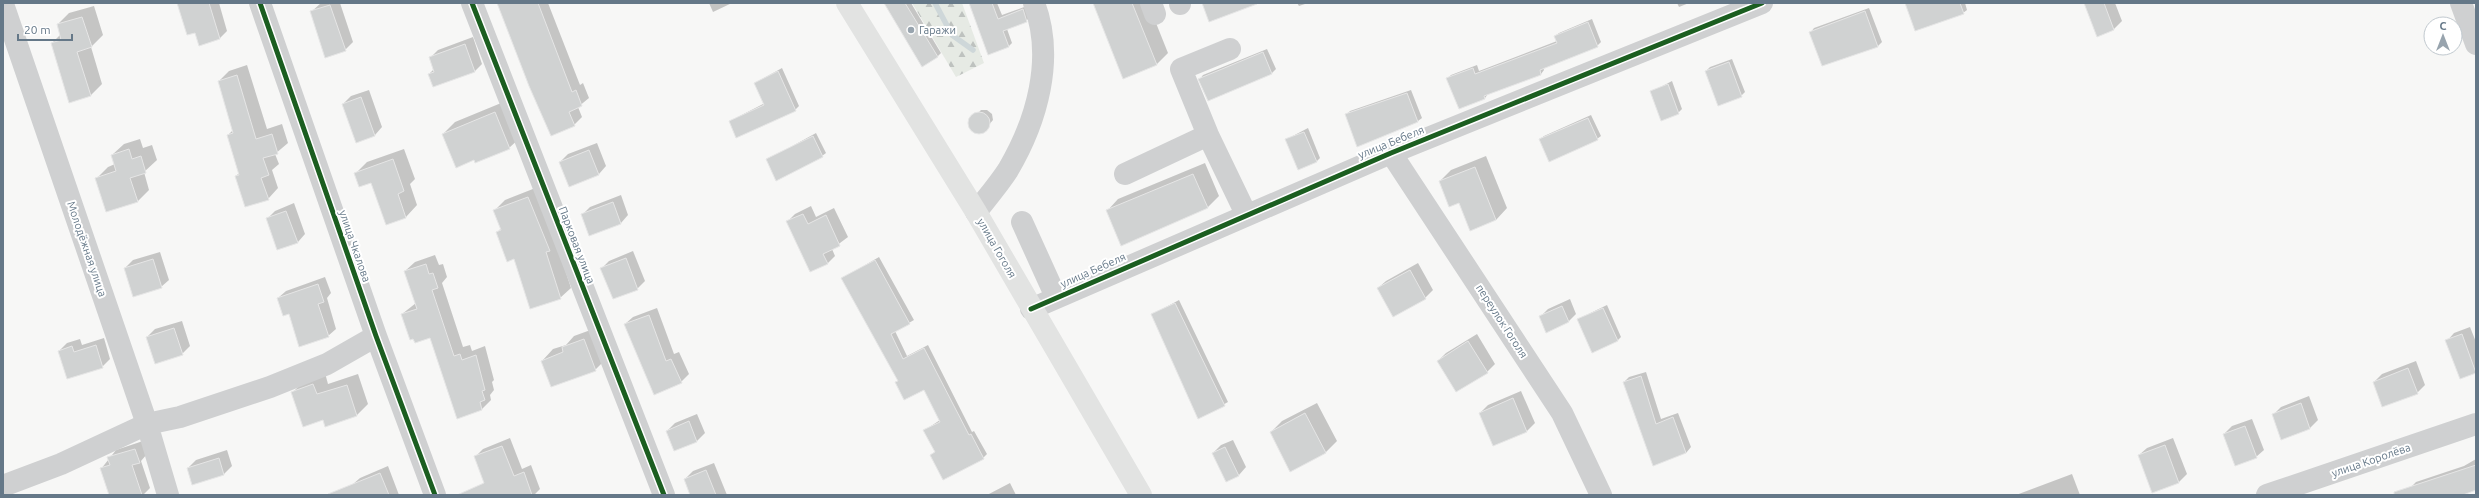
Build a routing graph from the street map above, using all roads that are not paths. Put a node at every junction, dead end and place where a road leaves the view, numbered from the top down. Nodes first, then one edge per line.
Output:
1 (260, 3) edge
2 (472, 3) edge
3 (847, 3) edge
4 (1034, 3) edge
5 (1762, 3) edge
6 (2461, 3) edge
7 (3, 4) edge
8 (2476, 44) edge
9 (1230, 49) dead end
10 (1208, 136) junction
11 (1391, 153) junction
12 (1125, 174) dead end
13 (976, 212) junction
14 (1246, 214) junction
15 (1022, 222) dead end
16 (1056, 297) junction
17 (1031, 308) junction
18 (376, 336) junction
19 (147, 424) junction
20 (2476, 424) edge
21 (3, 486) edge
22 (168, 495) edge
23 (435, 495) edge
24 (664, 495) edge
25 (1141, 495) edge
26 (1601, 495) edge
27 (2267, 495) edge

1 - 18 street, улица Чкалова
2 - 24 street, Парковая улица
3 - 13 main road, улица Гоголя
4 - 13 street
5 - 11 street, улица Бебеля
6 - 8 street
7 - 19 street, Молодёжная улица
9 - 10 street
10 - 12 street
10 - 14 street
11 - 14 street, улица Бебеля
11 - 26 street, переулок Гоголя
13 - 17 main road, улица Гоголя
14 - 16 street, улица Бебеля
15 - 16 street
16 - 17 street, улица Бебеля
17 - 25 main road, улица Гоголя
18 - 19 street
18 - 23 street, улица Чкалова
19 - 21 street
19 - 22 street, Молодёжная улица
20 - 27 street, улица Королёва

